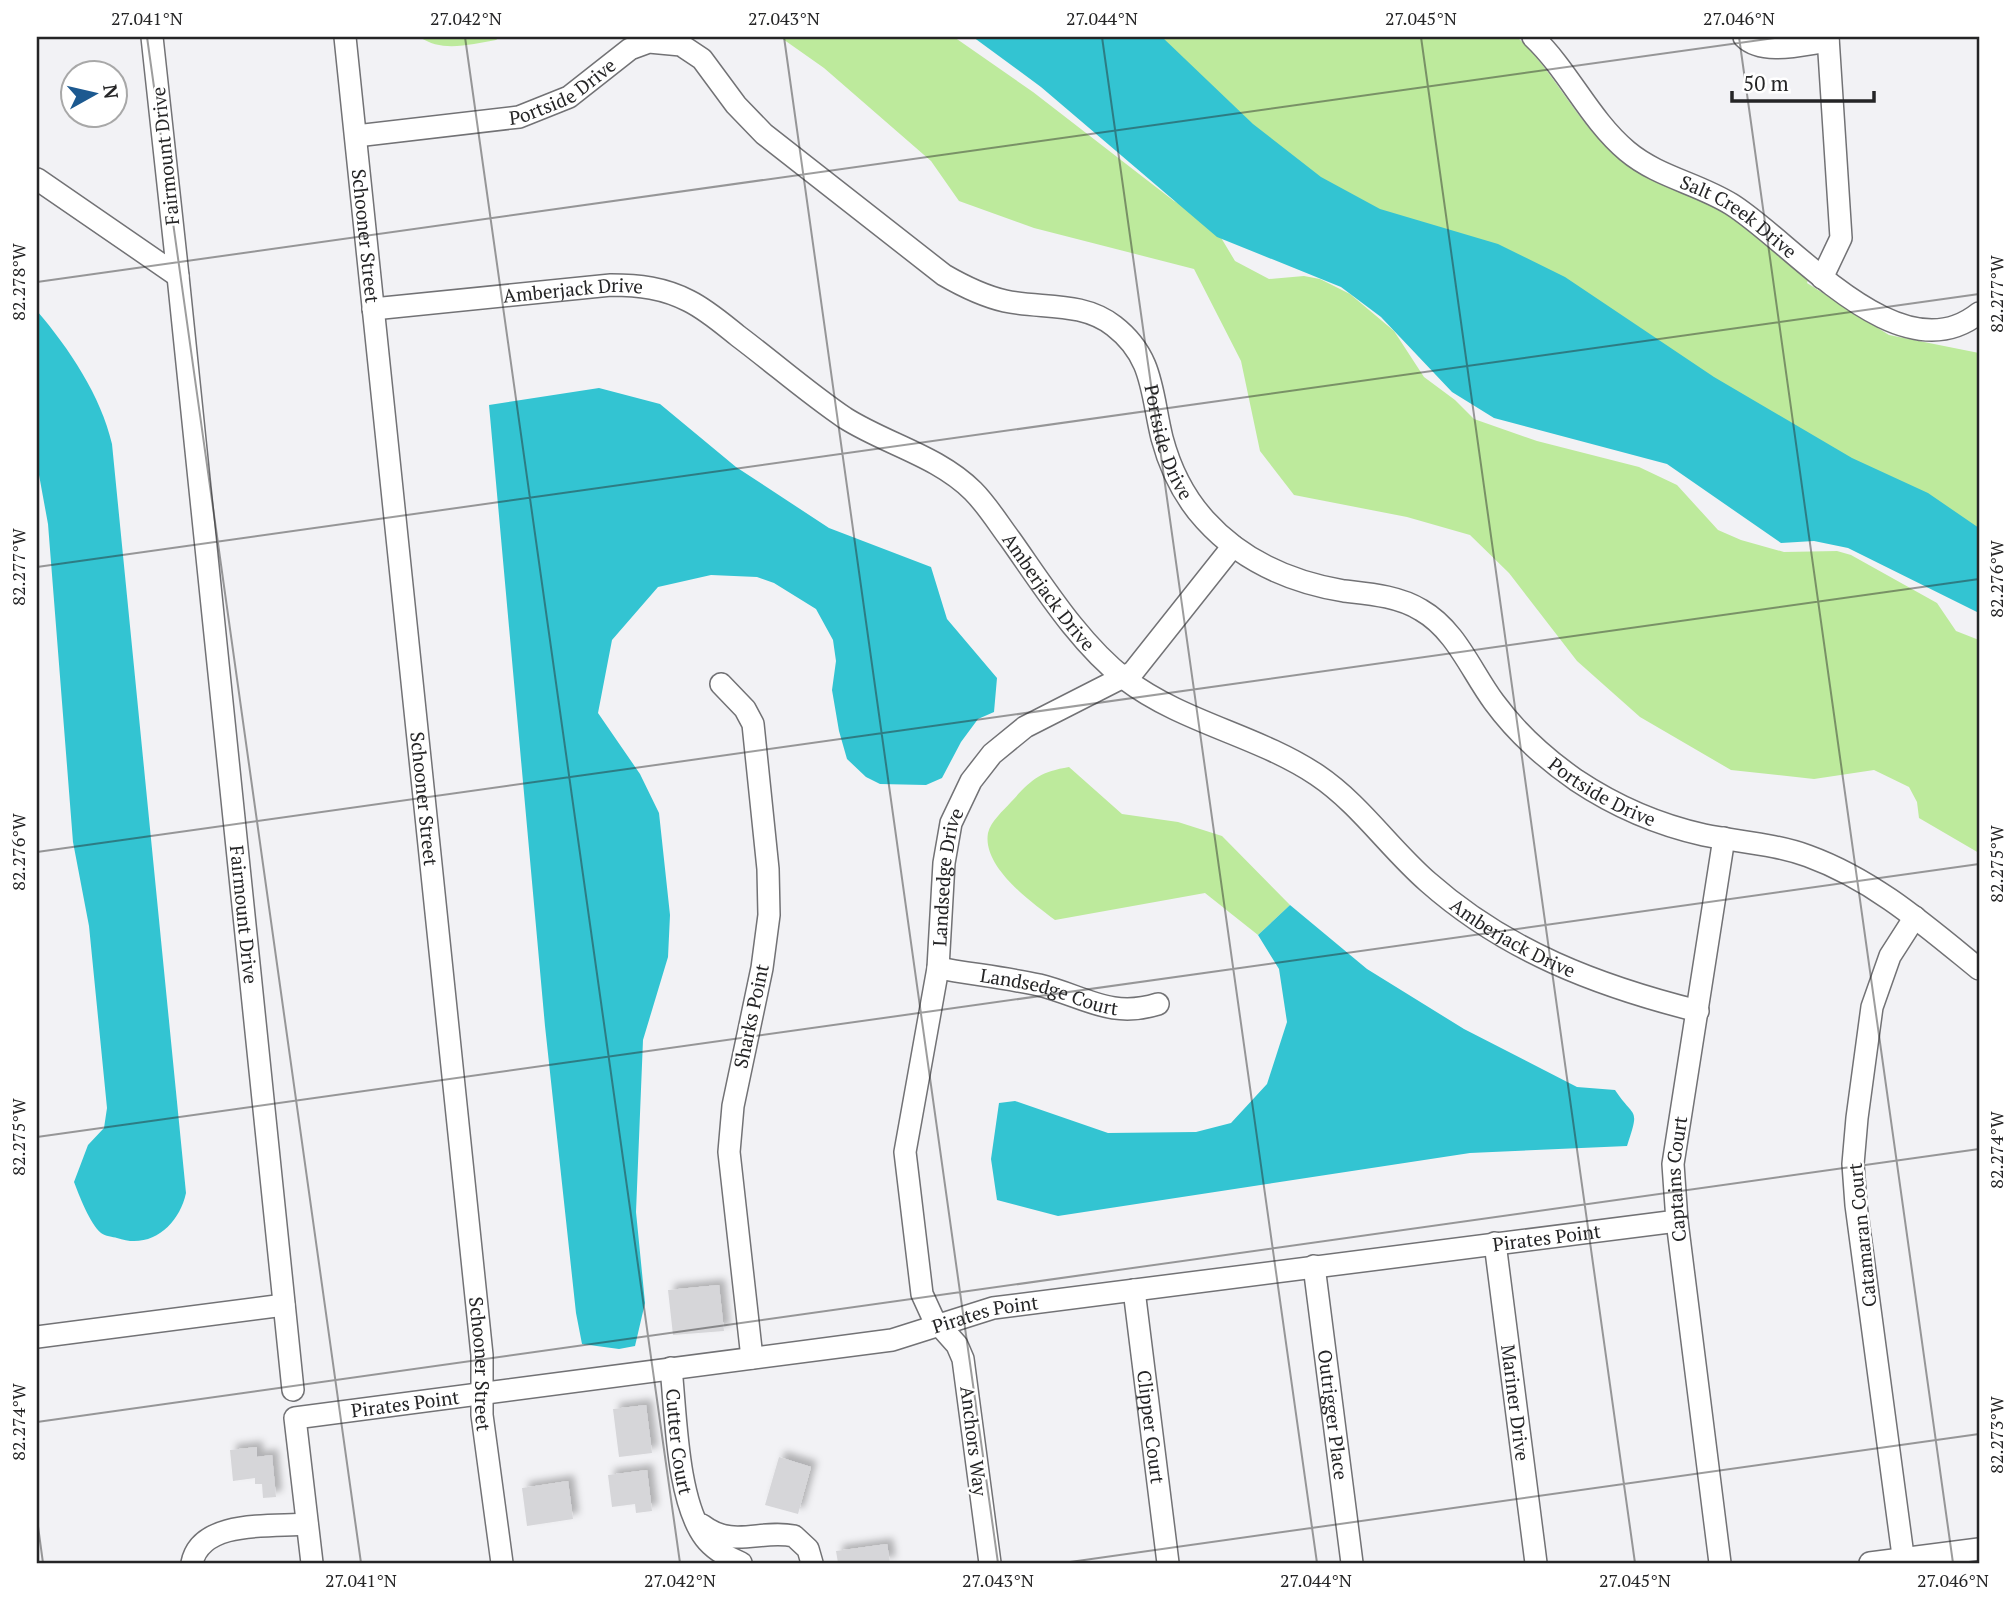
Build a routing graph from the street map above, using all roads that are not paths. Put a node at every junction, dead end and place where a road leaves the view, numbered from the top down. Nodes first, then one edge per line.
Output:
1 (152, 37) edge
2 (345, 37) edge
3 (1533, 37) edge
4 (1744, 37) edge
5 (1828, 39) edge
6 (356, 136) junction
7 (37, 179) edge
8 (178, 276) junction
9 (1822, 278) junction
10 (373, 309) junction
11 (1979, 313) edge
12 (1233, 546) junction
13 (1125, 679) junction
14 (721, 684) dead end
15 (1724, 838) junction
16 (1915, 917) junction
17 (938, 968) junction
18 (1979, 969) edge
19 (1157, 1004) dead end
20 (1698, 1011) junction
21 (1677, 1221) junction
22 (1495, 1243) junction
23 (1314, 1266) junction
24 (1134, 1290) junction
25 (284, 1305) junction
26 (939, 1327) junction
27 (37, 1337) edge
28 (752, 1358) junction
29 (671, 1368) junction
30 (293, 1390) dead end
31 (482, 1392) junction
32 (692, 1515) junction
33 (307, 1524) junction
34 (1979, 1549) edge
35 (1904, 1561) edge
36 (192, 1563) edge
37 (312, 1563) edge
38 (502, 1563) edge
39 (741, 1563) edge
40 (812, 1563) edge
41 (990, 1563) edge
42 (1168, 1563) edge
43 (1352, 1563) edge
44 (1536, 1563) edge
45 (1720, 1563) edge
46 (1870, 1563) edge

1 - 8 street, Fairmount Drive
2 - 6 street, Schooner Street
3 - 9 street, Salt Creek Drive
4 - 5 street
5 - 9 street
6 - 10 street, Schooner Street
6 - 12 street, Portside Drive
7 - 8 street
8 - 25 street, Fairmount Drive
9 - 11 street, Salt Creek Drive
10 - 13 street, Amberjack Drive
10 - 31 street, Schooner Street
12 - 13 street, Landsedge Drive
12 - 15 street, Portside Drive
13 - 17 street, Landsedge Drive
13 - 20 street, Amberjack Drive
14 - 28 street, Sharks Point
15 - 16 street, Portside Drive
15 - 20 street, Captains Court
16 - 18 street, Portside Drive
16 - 35 street, Catamaran Court
17 - 19 street, Landsedge Court
17 - 26 street, Landsedge Drive
20 - 21 street, Captains Court
21 - 22 street, Pirates Point
21 - 45 street, Captains Court
22 - 23 street, Pirates Point
22 - 44 street, Mariner Drive
23 - 24 street, Pirates Point
23 - 43 street, Outrigger Place
24 - 26 street, Pirates Point
24 - 42 street, Clipper Court
25 - 27 street
25 - 30 street, Fairmount Drive
26 - 28 street, Pirates Point
26 - 41 street, Anchors Way
28 - 29 street, Pirates Point
29 - 31 street, Pirates Point
29 - 32 street, Cutter Court
31 - 33 street, Pirates Point
31 - 38 street, Schooner Street
32 - 39 street, Cutter Court
32 - 40 street, Cutter Court
33 - 36 street
33 - 37 street
34 - 35 street
35 - 46 street

